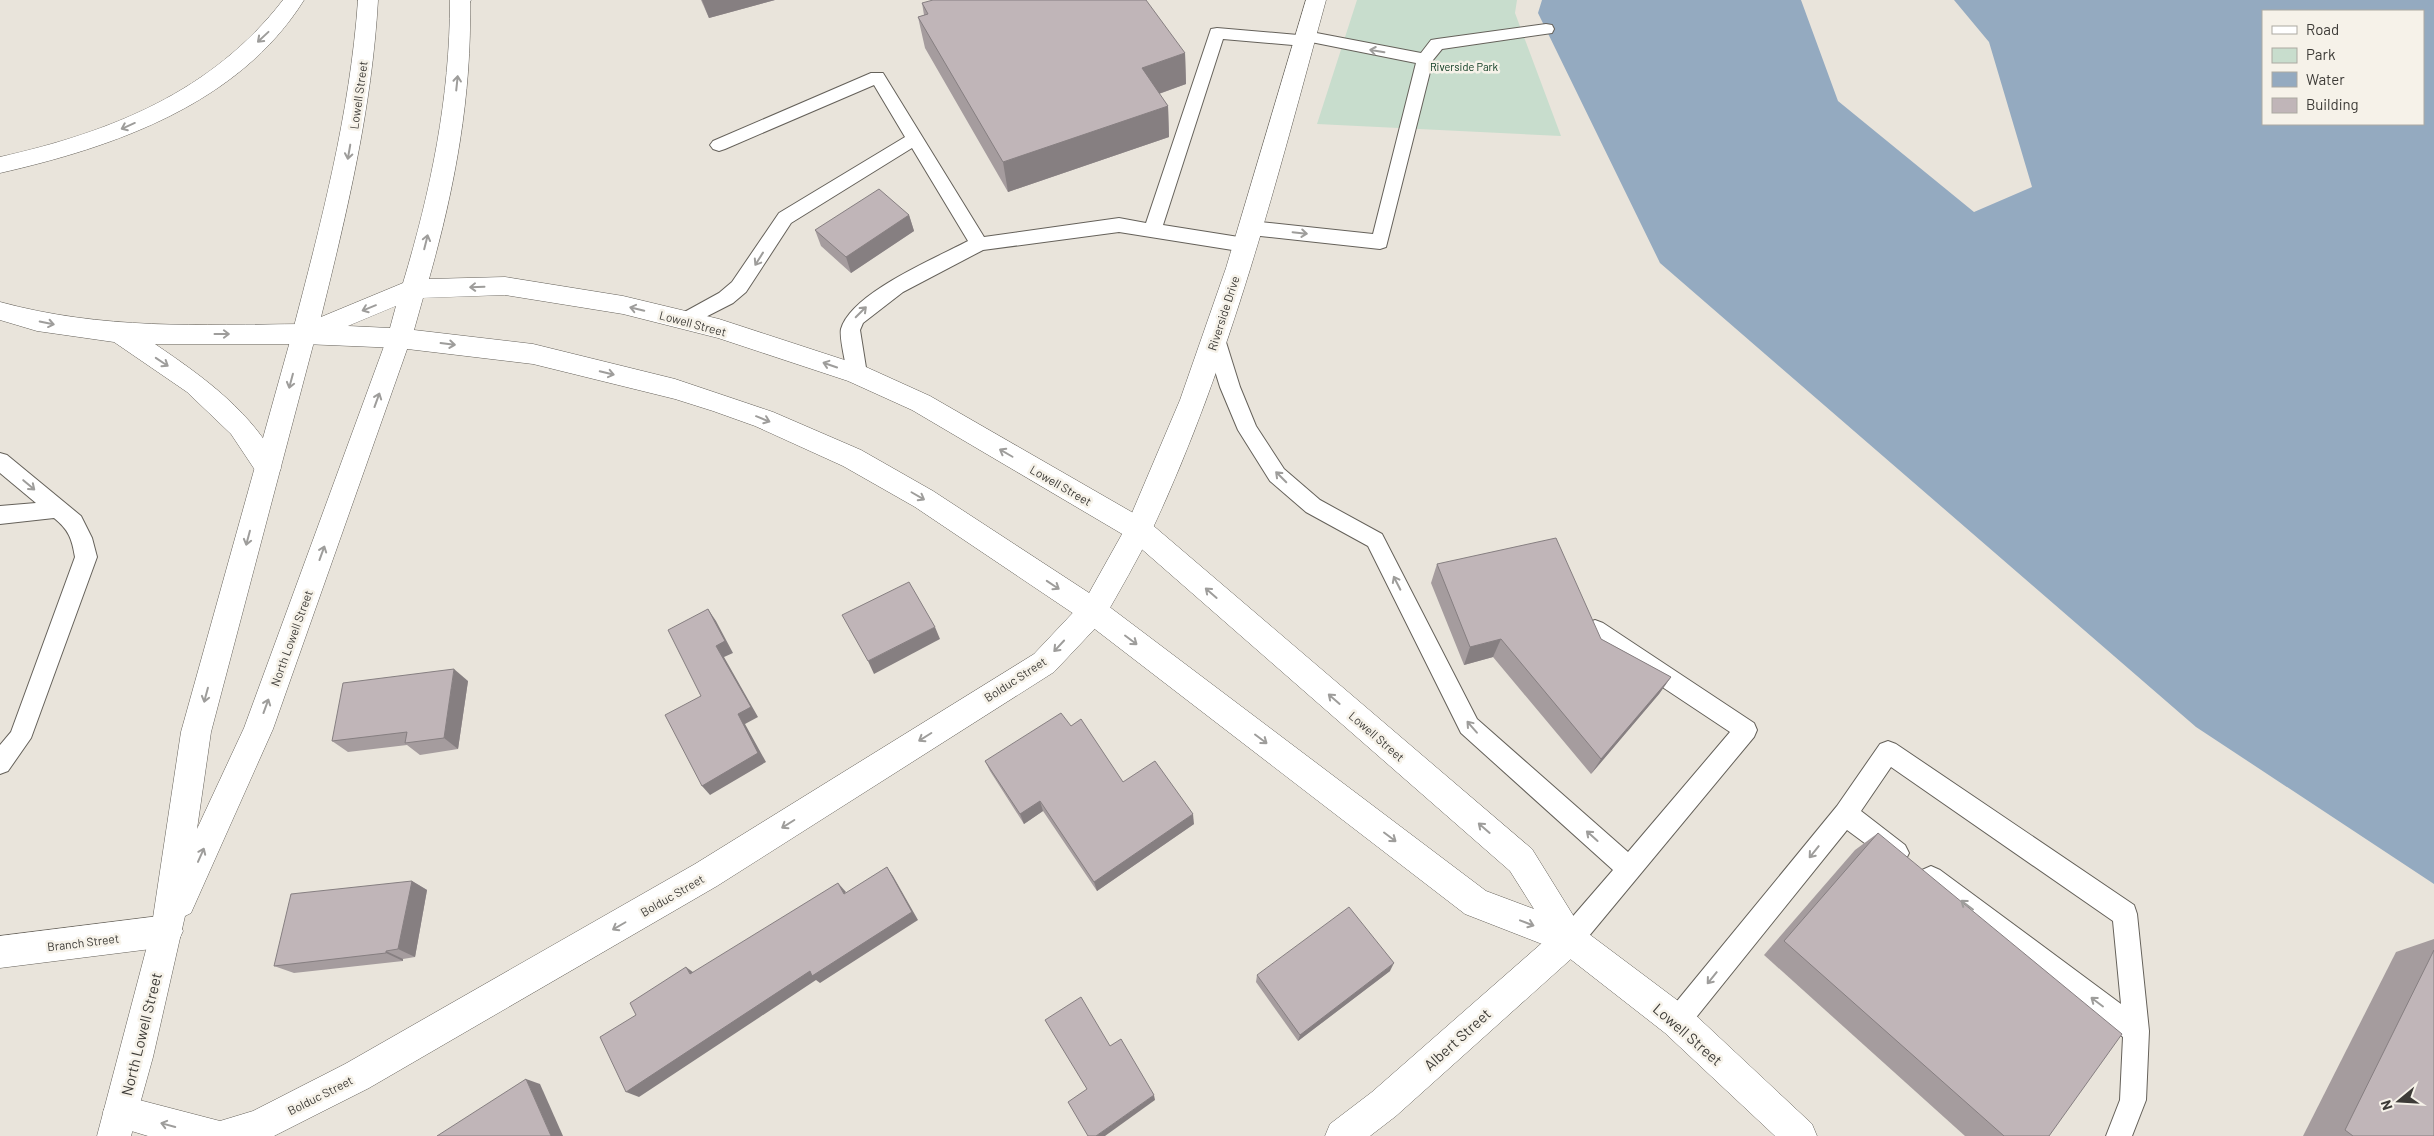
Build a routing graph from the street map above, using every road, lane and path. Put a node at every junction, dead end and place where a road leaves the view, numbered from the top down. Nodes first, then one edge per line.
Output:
1 (294, 0) edge
2 (368, 0) edge
3 (1316, 0) edge
4 (460, 1) edge
5 (1546, 29) dead end
6 (1305, 38) junction
7 (1425, 59) junction
8 (914, 139) junction
9 (719, 145) dead end
10 (0, 165) edge
11 (1152, 231) junction
12 (1248, 237) junction
13 (979, 244) junction
14 (414, 289) junction
15 (0, 311) edge
16 (686, 320) junction
17 (121, 334) junction
18 (304, 334) junction
19 (399, 338) junction
20 (1215, 339) junction
21 (856, 374) junction
22 (0, 461) edge
23 (268, 468) junction
24 (58, 509) junction
25 (0, 515) edge
26 (1139, 530) junction
27 (1093, 611) junction
28 (1595, 630) edge
29 (0, 763) edge
30 (1845, 814) junction
31 (1629, 868) junction
32 (167, 931) junction
33 (1570, 939) junction
34 (0, 952) edge
35 (1677, 1021) junction
36 (2136, 1032) junction
37 (117, 1124) edge
38 (215, 1136) edge
39 (225, 1136) edge
40 (1342, 1136) edge
41 (1800, 1136) edge
42 (2119, 1136) edge

1 -> 10 main road
2 -> 18 main road, Lowell Street
3 - 6 main road, Riverside Drive
14 -> 4 main road
5 - 7 lane
7 -> 6 lane
6 - 11 lane
6 - 12 main road, Riverside Drive
12 -> 7 lane
8 - 9 lane
8 - 13 lane
8 -> 16 lane
11 - 12 lane
11 - 13 lane
12 - 20 main road, Riverside Drive
21 -> 13 lane
16 -> 14 main road, Lowell Street
14 -> 18 main road, Lowell Street
14 - 19 main road
15 -> 17 main road
21 -> 16 main road, Lowell Street
17 -> 18 main road
17 -> 23 main road
18 - 19 main road, Lowell Street
18 -> 23 main road, North Lowell Street
19 -> 27 main road, Lowell Street
32 -> 19 main road, North Lowell Street
20 - 26 main road, Riverside Drive
31 -> 20 lane
26 -> 21 main road, Lowell Street
22 -> 24 lane
23 -> 32 main road, North Lowell Street
24 - 25 lane
24 - 29 lane
26 - 27 main road, Riverside Drive
33 -> 26 main road, Lowell Street
27 -> 33 main road, Lowell Street
27 -> 39 main road, Bolduc Street
28 - 31 lane
30 -> 35 lane
36 -> 30 lane
30 - 36 lane
31 - 33 lane
32 - 34 main road, Branch Street
32 - 37 main road, North Lowell Street
33 - 35 main road, Lowell Street
33 - 40 main road, Albert Street
35 - 41 main road, Lowell Street
36 - 42 lane
38 -> 37 main road

